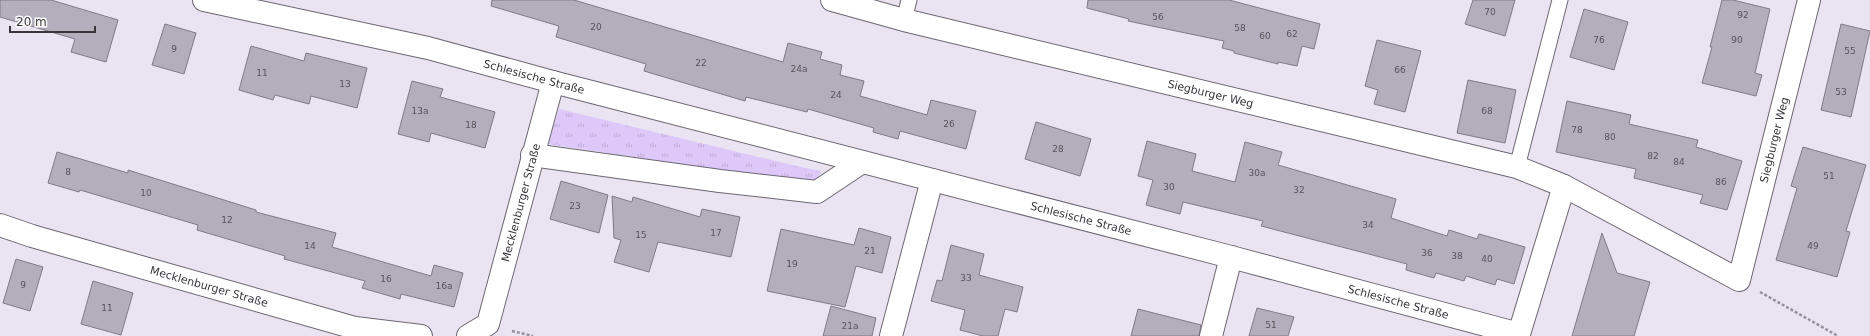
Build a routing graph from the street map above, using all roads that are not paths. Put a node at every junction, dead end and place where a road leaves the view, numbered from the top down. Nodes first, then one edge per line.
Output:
1 (204, 0) edge
2 (832, 0) edge
3 (1560, 0) edge
4 (1809, 0) edge
5 (907, 10) edge
6 (553, 82) junction
7 (532, 155) junction
8 (862, 162) junction
9 (1517, 167) junction
10 (932, 180) junction
11 (1564, 186) junction
12 (0, 225) edge
13 (1231, 257) junction
14 (1519, 335) edge
15 (421, 336) edge
16 (468, 336) edge
17 (891, 336) edge
18 (1211, 336) edge

1 - 6 street, Schlesische Straße
2 - 5 street, Siegburger Weg
3 - 9 lane
4 - 11 street, Siegburger Weg
5 - 9 street, Siegburger Weg
6 - 7 street, Mecklenburger Straße
6 - 8 street, Schlesische Straße
7 - 8 street
7 - 16 street, Mecklenburger Straße
8 - 10 street, Schlesische Straße
9 - 11 street, Siegburger Weg
10 - 13 street, Schlesische Straße
10 - 17 street
11 - 14 street, Schlesische Straße
12 - 15 street, Mecklenburger Straße
13 - 14 street, Schlesische Straße
13 - 18 street

